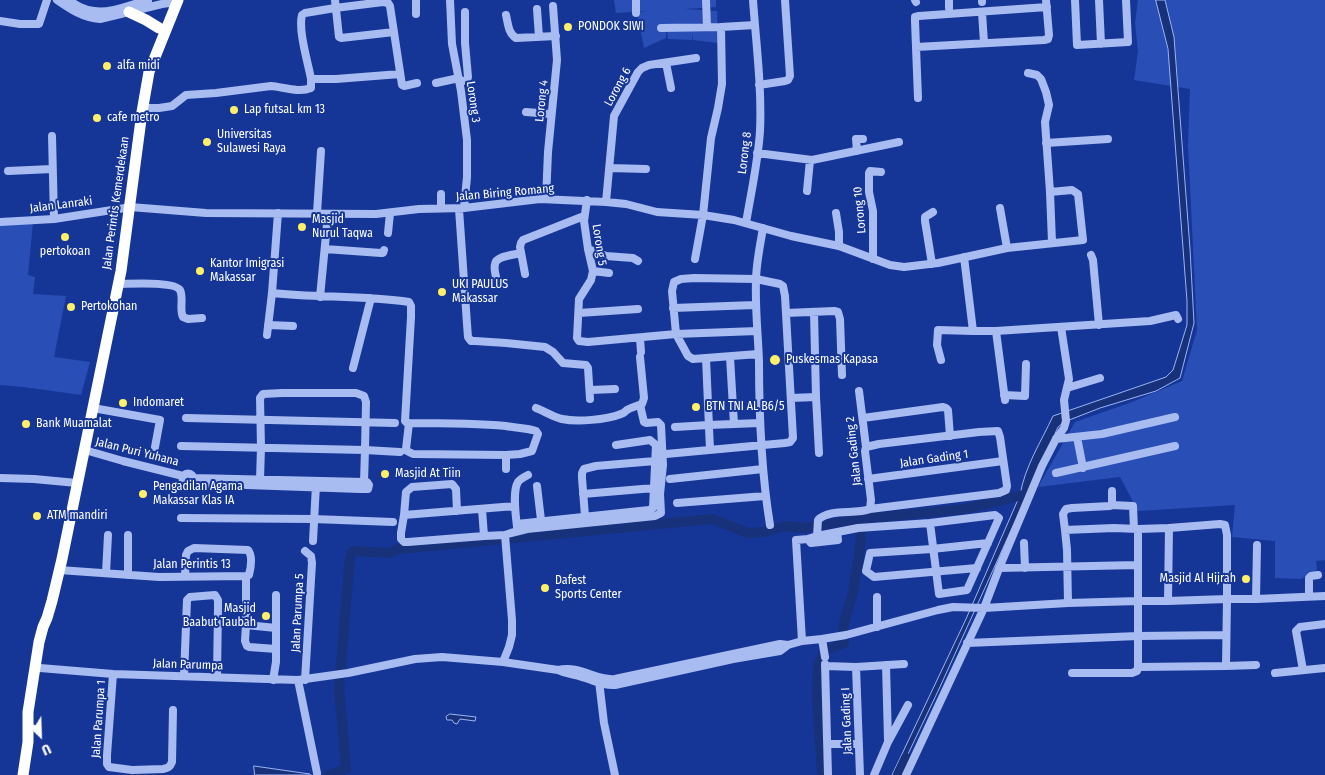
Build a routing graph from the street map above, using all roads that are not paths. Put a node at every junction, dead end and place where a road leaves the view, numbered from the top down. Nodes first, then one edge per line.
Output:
1 (47, 0) edge
2 (57, 0) edge
3 (68, 0) edge
4 (148, 0) edge
5 (416, 0) edge
6 (450, 0) edge
7 (636, 0) edge
8 (706, 0) edge
9 (753, 0) edge
10 (785, 0) edge
11 (1075, 0) edge
12 (1099, 0) edge
13 (1126, 0) edge
14 (174, 2) edge
15 (335, 4) edge
16 (1047, 4) edge
17 (553, 6) dead end
18 (537, 9) dead end
19 (129, 12) junction
20 (465, 12) dead end
21 (982, 12) junction
22 (636, 13) dead end
23 (416, 14) dead end
24 (506, 15) dead end
25 (0, 21) edge
26 (754, 25) junction
27 (707, 27) junction
28 (720, 27) junction
29 (159, 28) junction
30 (661, 28) dead end
31 (394, 32) junction
32 (556, 36) junction
33 (539, 37) junction
34 (465, 43) junction
35 (984, 43) junction
36 (452, 44) junction
37 (1101, 44) junction
38 (916, 47) junction
39 (696, 58) dead end
40 (666, 62) junction
41 (1028, 73) dead end
42 (400, 74) junction
43 (311, 79) junction
44 (459, 80) junction
45 (417, 83) dead end
46 (436, 83) dead end
47 (759, 85) junction
48 (671, 88) dead end
49 (918, 98) dead end
50 (142, 112) junction
51 (526, 112) dead end
52 (552, 114) junction
53 (52, 136) dead end
54 (863, 139) dead end
55 (1108, 139) dead end
56 (899, 142) dead end
57 (1046, 143) junction
58 (321, 151) dead end
59 (857, 151) junction
60 (757, 153) junction
61 (810, 160) junction
62 (610, 168) junction
63 (52, 169) junction
64 (646, 169) dead end
65 (8, 172) dead end
66 (881, 172) dead end
67 (807, 191) dead end
68 (1050, 192) junction
69 (441, 194) dead end
70 (546, 199) junction
71 (587, 200) junction
72 (606, 202) junction
73 (127, 207) junction
74 (441, 208) junction
75 (462, 208) junction
76 (1000, 208) dead end
77 (933, 212) dead end
78 (278, 213) junction
79 (317, 213) junction
80 (390, 213) junction
81 (836, 213) dead end
82 (328, 214) junction
83 (703, 215) junction
84 (584, 216) junction
85 (54, 218) junction
86 (0, 222) edge
87 (746, 223) junction
88 (763, 228) junction
89 (388, 233) dead end
90 (1052, 242) junction
91 (839, 246) junction
92 (1006, 248) junction
93 (325, 249) junction
94 (588, 249) junction
95 (384, 250) dead end
96 (521, 253) junction
97 (1091, 255) dead end
98 (964, 257) junction
99 (695, 258) dead end
100 (873, 259) junction
101 (638, 261) dead end
102 (932, 264) junction
103 (593, 271) junction
104 (609, 273) dead end
105 (525, 274) dead end
106 (496, 277) dead end
107 (756, 279) junction
108 (118, 284) junction
109 (272, 293) junction
110 (320, 297) junction
111 (371, 298) junction
112 (755, 305) junction
113 (673, 308) junction
114 (638, 309) dead end
115 (814, 312) junction
116 (786, 313) junction
117 (579, 317) junction
118 (202, 318) dead end
119 (1178, 319) dead end
120 (268, 325) junction
121 (1099, 325) junction
122 (293, 326) dead end
123 (1061, 327) junction
124 (757, 331) junction
125 (973, 331) junction
126 (996, 331) junction
127 (676, 334) junction
128 (267, 335) dead end
129 (640, 338) junction
130 (758, 354) junction
131 (730, 357) junction
132 (706, 358) junction
133 (940, 360) dead end
134 (1026, 364) dead end
135 (354, 368) dead end
136 (842, 375) dead end
137 (1100, 378) dead end
138 (1067, 388) junction
139 (616, 389) dead end
140 (859, 391) dead end
141 (816, 397) junction
142 (791, 398) junction
143 (640, 405) junction
144 (536, 408) dead end
145 (92, 411) junction
146 (1174, 416) dead end
147 (186, 418) dead end
148 (863, 418) junction
149 (261, 419) junction
150 (365, 421) junction
151 (395, 423) dead end
152 (409, 423) junction
153 (760, 423) junction
154 (708, 424) junction
155 (734, 424) junction
156 (675, 427) dead end
157 (950, 436) junction
158 (1077, 436) junction
159 (1056, 439) junction
160 (616, 444) dead end
161 (761, 444) junction
162 (180, 446) dead end
163 (1176, 446) dead end
164 (155, 447) dead end
165 (261, 447) junction
166 (866, 447) junction
167 (85, 450) junction
168 (365, 450) junction
169 (710, 450) junction
170 (400, 452) dead end
171 (819, 453) dead end
172 (666, 454) dead end
173 (506, 455) junction
174 (655, 461) junction
175 (1003, 461) junction
176 (1083, 468) junction
177 (506, 469) dead end
178 (763, 469) junction
179 (1056, 473) dead end
180 (528, 475) dead end
181 (0, 478) edge
182 (670, 479) dead end
183 (868, 479) junction
184 (260, 480) junction
185 (192, 481) junction
186 (77, 483) junction
187 (278, 484) junction
188 (316, 485) junction
189 (537, 486) dead end
190 (654, 488) junction
191 (1112, 491) dead end
192 (583, 494) junction
193 (765, 496) junction
194 (677, 503) dead end
195 (1111, 505) junction
196 (514, 506) junction
197 (482, 509) junction
198 (870, 509) junction
199 (456, 511) junction
200 (404, 515) junction
201 (585, 516) junction
202 (181, 518) dead end
203 (313, 519) junction
204 (541, 520) junction
205 (393, 522) dead end
206 (930, 523) junction
207 (770, 525) dead end
208 (517, 527) junction
209 (1169, 528) junction
210 (1136, 529) junction
211 (1065, 530) junction
212 (837, 532) junction
213 (817, 534) junction
214 (108, 535) dead end
215 (128, 535) dead end
216 (484, 536) junction
217 (808, 539) junction
218 (505, 540) junction
219 (313, 541) dead end
220 (988, 543) junction
221 (1024, 543) dead end
222 (1257, 545) dead end
223 (932, 549) junction
224 (305, 551) dead end
225 (1138, 565) junction
226 (1068, 566) junction
227 (977, 568) junction
228 (999, 568) junction
229 (1026, 568) junction
230 (59, 570) junction
231 (936, 572) junction
232 (106, 573) junction
233 (128, 575) junction
234 (1318, 575) dead end
235 (185, 576) junction
236 (246, 576) junction
237 (276, 595) dead end
238 (877, 596) dead end
239 (1309, 596) junction
240 (1325, 596) edge
241 (1227, 599) junction
242 (1256, 599) junction
243 (1168, 600) junction
244 (1138, 601) junction
245 (1068, 603) junction
246 (981, 608) junction
247 (47, 618) junction
248 (1325, 624) edge
249 (246, 625) junction
250 (877, 627) junction
251 (276, 628) junction
252 (1226, 635) junction
253 (1138, 636) junction
254 (822, 639) junction
255 (802, 641) junction
256 (967, 643) junction
257 (276, 649) junction
258 (503, 662) junction
259 (825, 663) junction
260 (904, 664) dead end
261 (886, 665) junction
262 (1256, 665) dead end
263 (1226, 666) junction
264 (856, 667) junction
265 (1138, 667) junction
266 (40, 668) junction
267 (1325, 668) edge
268 (1303, 670) junction
269 (1072, 673) dead end
270 (1274, 673) dead end
271 (114, 674) junction
272 (184, 676) junction
273 (217, 676) junction
274 (274, 680) junction
275 (302, 680) junction
276 (599, 680) junction
277 (908, 706) dead end
278 (173, 710) dead end
279 (28, 726) junction
280 (888, 742) junction
281 (828, 744) junction
282 (859, 744) junction
283 (109, 771) edge
284 (317, 773) dead end
285 (23, 775) edge
286 (615, 775) edge
287 (828, 775) edge
288 (860, 775) edge
289 (874, 775) edge
290 (906, 775) edge

1 - 25 street
2 - 19 street
3 - 4 street
5 - 23 street
6 - 36 street, Lorong 3
7 - 22 street
8 - 27 street
9 - 26 street, Lorong 8
10 - 47 street
11 - 37 street
12 - 37 street
13 - 37 street
14 - 19 street
14 - 29 highway, Jalan Perintis Kemerdekaan
14 - 50 highway, Jalan Perintis Kemerdekaan
15 - 31 street
15 - 31 street
15 - 43 street
16 - 21 street
16 - 35 street
17 - 32 street, Lorong 4
18 - 33 street
19 - 29 highway
20 - 34 street
21 - 35 street
21 - 38 street
24 - 33 street
26 - 28 street
26 - 47 street, Lorong 8
27 - 28 street
27 - 30 street
28 - 83 street
29 - 73 highway, Jalan Perintis Kemerdekaan
31 - 42 street
32 - 33 street
32 - 52 street, Lorong 4
34 - 36 street
34 - 44 street
35 - 38 street
36 - 44 street, Lorong 3
38 - 49 street
39 - 40 street, Lorong 6
40 - 48 street
40 - 62 street, Lorong 6
41 - 57 street
42 - 43 street
42 - 45 street
43 - 50 street
44 - 46 street
44 - 75 street, Lorong 3
47 - 60 street, Lorong 8
50 - 73 highway, Jalan Perintis Kemerdekaan
51 - 52 street
52 - 70 street, Lorong 4
53 - 63 street
54 - 59 street
55 - 57 street
56 - 59 street
57 - 68 street
58 - 79 street
59 - 61 street
60 - 61 street
60 - 87 street, Lorong 8
61 - 67 street
62 - 64 street
62 - 72 street, Lorong 6
63 - 65 street
63 - 85 street
66 - 100 street, Lorong 10
68 - 90 street
68 - 90 street, Jalan Biring Romang
69 - 74 street
70 - 71 street, Jalan Biring Romang
70 - 75 street, Jalan Biring Romang
71 - 72 street, Jalan Biring Romang
71 - 84 street, Lorong 5
72 - 83 street, Jalan Biring Romang
73 - 78 street, Jalan Biring Romang
73 - 85 street, Jalan Lanraki
73 - 108 highway, Jalan Perintis Kemerdekaan
73 - 145 highway, Jalan Perintis Kemerdekaan
74 - 75 street, Jalan Biring Romang
74 - 80 street, Jalan Biring Romang
75 - 139 street, Lorong 3
76 - 92 street
77 - 102 street
78 - 79 street, Jalan Biring Romang
78 - 109 street
79 - 82 street, Jalan Biring Romang
80 - 82 street, Jalan Biring Romang
80 - 89 street
81 - 91 street
82 - 93 street
83 - 87 street, Jalan Biring Romang
83 - 99 street
84 - 94 street, Lorong 5
84 - 96 street
85 - 86 street, Jalan Lanraki
87 - 88 street, Jalan Biring Romang
88 - 91 street, Jalan Biring Romang
88 - 107 street
90 - 92 street, Jalan Biring Romang
91 - 100 street, Jalan Biring Romang
92 - 98 street, Jalan Biring Romang
93 - 95 street
93 - 110 street
94 - 101 street
94 - 103 street, Lorong 5
96 - 105 street
96 - 106 street
97 - 121 street
98 - 102 street, Jalan Biring Romang
98 - 125 street
100 - 102 street, Jalan Biring Romang
103 - 104 street
103 - 117 street, Lorong 5
107 - 112 street
107 - 113 street
107 - 116 street
108 - 118 street
108 - 145 highway, Jalan Perintis Kemerdekaan
109 - 110 street
109 - 120 street
110 - 111 street
111 - 135 street
111 - 152 street
112 - 113 street
112 - 124 street
113 - 127 street
114 - 117 street
115 - 116 street
115 - 136 street
115 - 141 street
116 - 142 street
117 - 129 street, Lorong 5
119 - 121 street
120 - 122 street
120 - 128 street
121 - 123 street
123 - 126 street
123 - 138 street
124 - 127 street
124 - 130 street
125 - 126 street
125 - 133 street
126 - 134 street
127 - 129 street
127 - 132 street
129 - 143 street
130 - 131 street
130 - 153 street
131 - 132 street
131 - 155 street
132 - 154 street
137 - 138 street
138 - 159 street
140 - 148 street, Jalan Gading 2
141 - 142 street
141 - 171 street
142 - 161 street
143 - 144 street
143 - 208 street
145 - 164 street
145 - 167 highway, Jalan Perintis Kemerdekaan
146 - 158 street
147 - 149 street
148 - 157 street
148 - 166 street, Jalan Gading 2
149 - 150 street
149 - 150 street
149 - 165 street
150 - 151 street
150 - 168 street
152 - 173 street
152 - 173 street
153 - 155 street
153 - 161 street
154 - 155 street
154 - 156 street
154 - 169 street
157 - 166 street
157 - 175 street
158 - 159 street
158 - 176 street
159 - 228 street
160 - 174 street
161 - 169 street
161 - 178 street
162 - 165 street
163 - 176 street
165 - 168 street
165 - 184 street
166 - 183 street, Jalan Gading 2
167 - 185 street, Jalan Puri Yuhana
167 - 186 highway, Jalan Perintis Kemerdekaan
168 - 170 street
168 - 188 street
169 - 172 street
173 - 177 street
174 - 190 street
174 - 192 street
175 - 183 street, Jalan Gading 1
175 - 198 street
176 - 179 street
178 - 182 street
178 - 193 street
180 - 196 street
181 - 186 street
183 - 198 street, Jalan Gading 2
184 - 185 street
184 - 187 street
185 - 187 street
186 - 230 highway, Jalan Perintis Kemerdekaan
187 - 188 street
188 - 203 street
189 - 204 street
190 - 192 street
190 - 201 street
191 - 195 street
192 - 201 street
193 - 194 street
193 - 207 street
195 - 210 street
195 - 211 street
196 - 197 street
196 - 208 street
197 - 199 street
197 - 216 street
198 - 213 street
199 - 200 street
199 - 200 street
200 - 216 street
201 - 204 street
202 - 203 street
203 - 205 street
203 - 219 street
204 - 208 street
206 - 212 street
206 - 220 street
206 - 223 street
208 - 218 street
209 - 210 street
209 - 241 street
209 - 243 street
210 - 211 street
210 - 225 street
211 - 226 street
212 - 213 street
212 - 217 street
213 - 217 street
214 - 232 street
215 - 233 street
216 - 218 street
217 - 255 street
218 - 258 street
220 - 223 street
220 - 227 street
221 - 229 street
222 - 242 street
223 - 231 street
223 - 231 street
224 - 275 street, Jalan Parumpa 5
225 - 226 street
225 - 244 street
226 - 229 street
226 - 245 street
227 - 231 street
227 - 231 street
228 - 229 street
228 - 246 street
230 - 232 street, Jalan Perintis 13
230 - 247 highway, Jalan Perintis Kemerdekaan
232 - 233 street, Jalan Perintis 13
233 - 235 street, Jalan Perintis 13
234 - 239 street
235 - 236 street, Jalan Perintis 13
235 - 236 street
236 - 249 street, Jalan Perintis 13
237 - 251 street
238 - 250 street
239 - 240 street
239 - 242 street
241 - 242 street
241 - 243 street
241 - 252 street
243 - 244 street
244 - 245 street
244 - 253 street
245 - 246 street
246 - 250 street
246 - 256 street
247 - 266 highway, Jalan Perintis Kemerdekaan
247 - 279 highway, Jalan Perintis Kemerdekaan
248 - 268 street
249 - 251 street
249 - 257 street, Jalan Perintis 13
250 - 254 street
251 - 257 street
252 - 253 street
252 - 263 street
253 - 256 street
253 - 265 street
254 - 255 street
254 - 259 street
255 - 276 street
256 - 290 street
257 - 274 street
258 - 275 street, Jalan Parumpa
258 - 276 street, Jalan Parumpa
259 - 264 street
259 - 281 street
260 - 261 street
261 - 264 street
261 - 280 street
262 - 263 street
263 - 265 street
264 - 282 street, Jalan Gading I
265 - 269 street
266 - 271 street, Jalan Parumpa
266 - 279 highway, Jalan Perintis Kemerdekaan
267 - 268 street
268 - 270 street
271 - 272 street, Jalan Parumpa
271 - 283 street, Jalan Parumpa 1
272 - 273 street, Jalan Parumpa
272 - 273 street
273 - 274 street, Jalan Parumpa
274 - 275 street, Jalan Parumpa
275 - 284 street, Jalan Parumpa 5
276 - 286 street
277 - 280 street
278 - 283 street, Jalan Parumpa 1
279 - 285 highway, Jalan Perintis Kemerdekaan
280 - 289 street
281 - 282 street
281 - 287 street
282 - 288 street, Jalan Gading I

